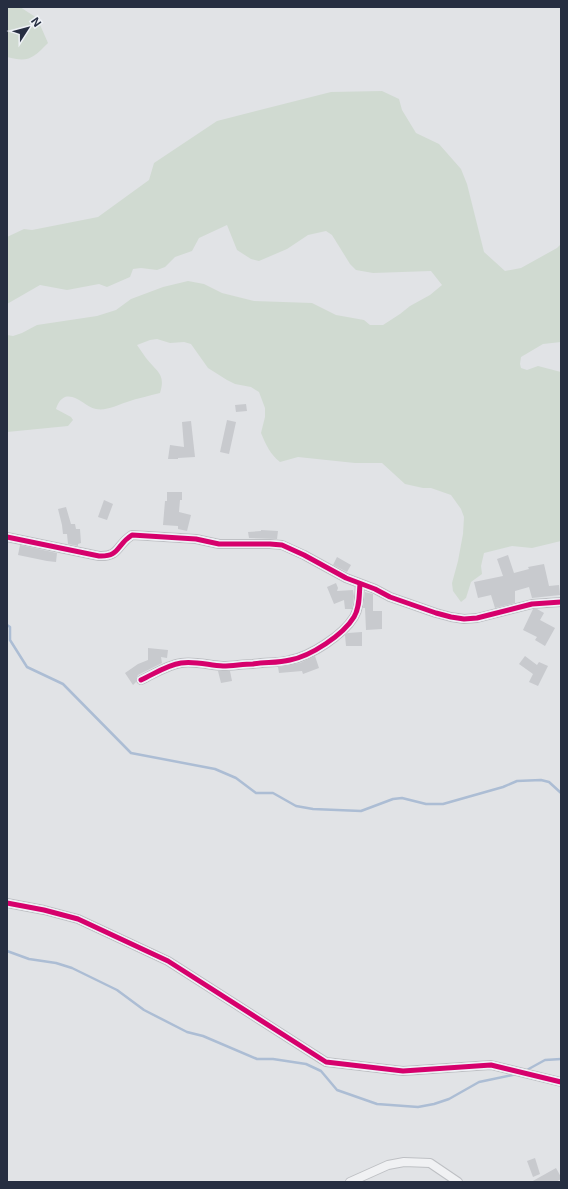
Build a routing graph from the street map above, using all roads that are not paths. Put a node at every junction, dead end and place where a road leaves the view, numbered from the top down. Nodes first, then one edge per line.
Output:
1 (7, 537) edge
2 (360, 584) junction
3 (561, 602) edge
4 (141, 680) dead end
5 (7, 903) edge
6 (561, 1082) edge
7 (350, 1182) edge
8 (458, 1182) edge

1 - 2 street
2 - 3 street
2 - 4 street
5 - 6 street
7 - 8 street

